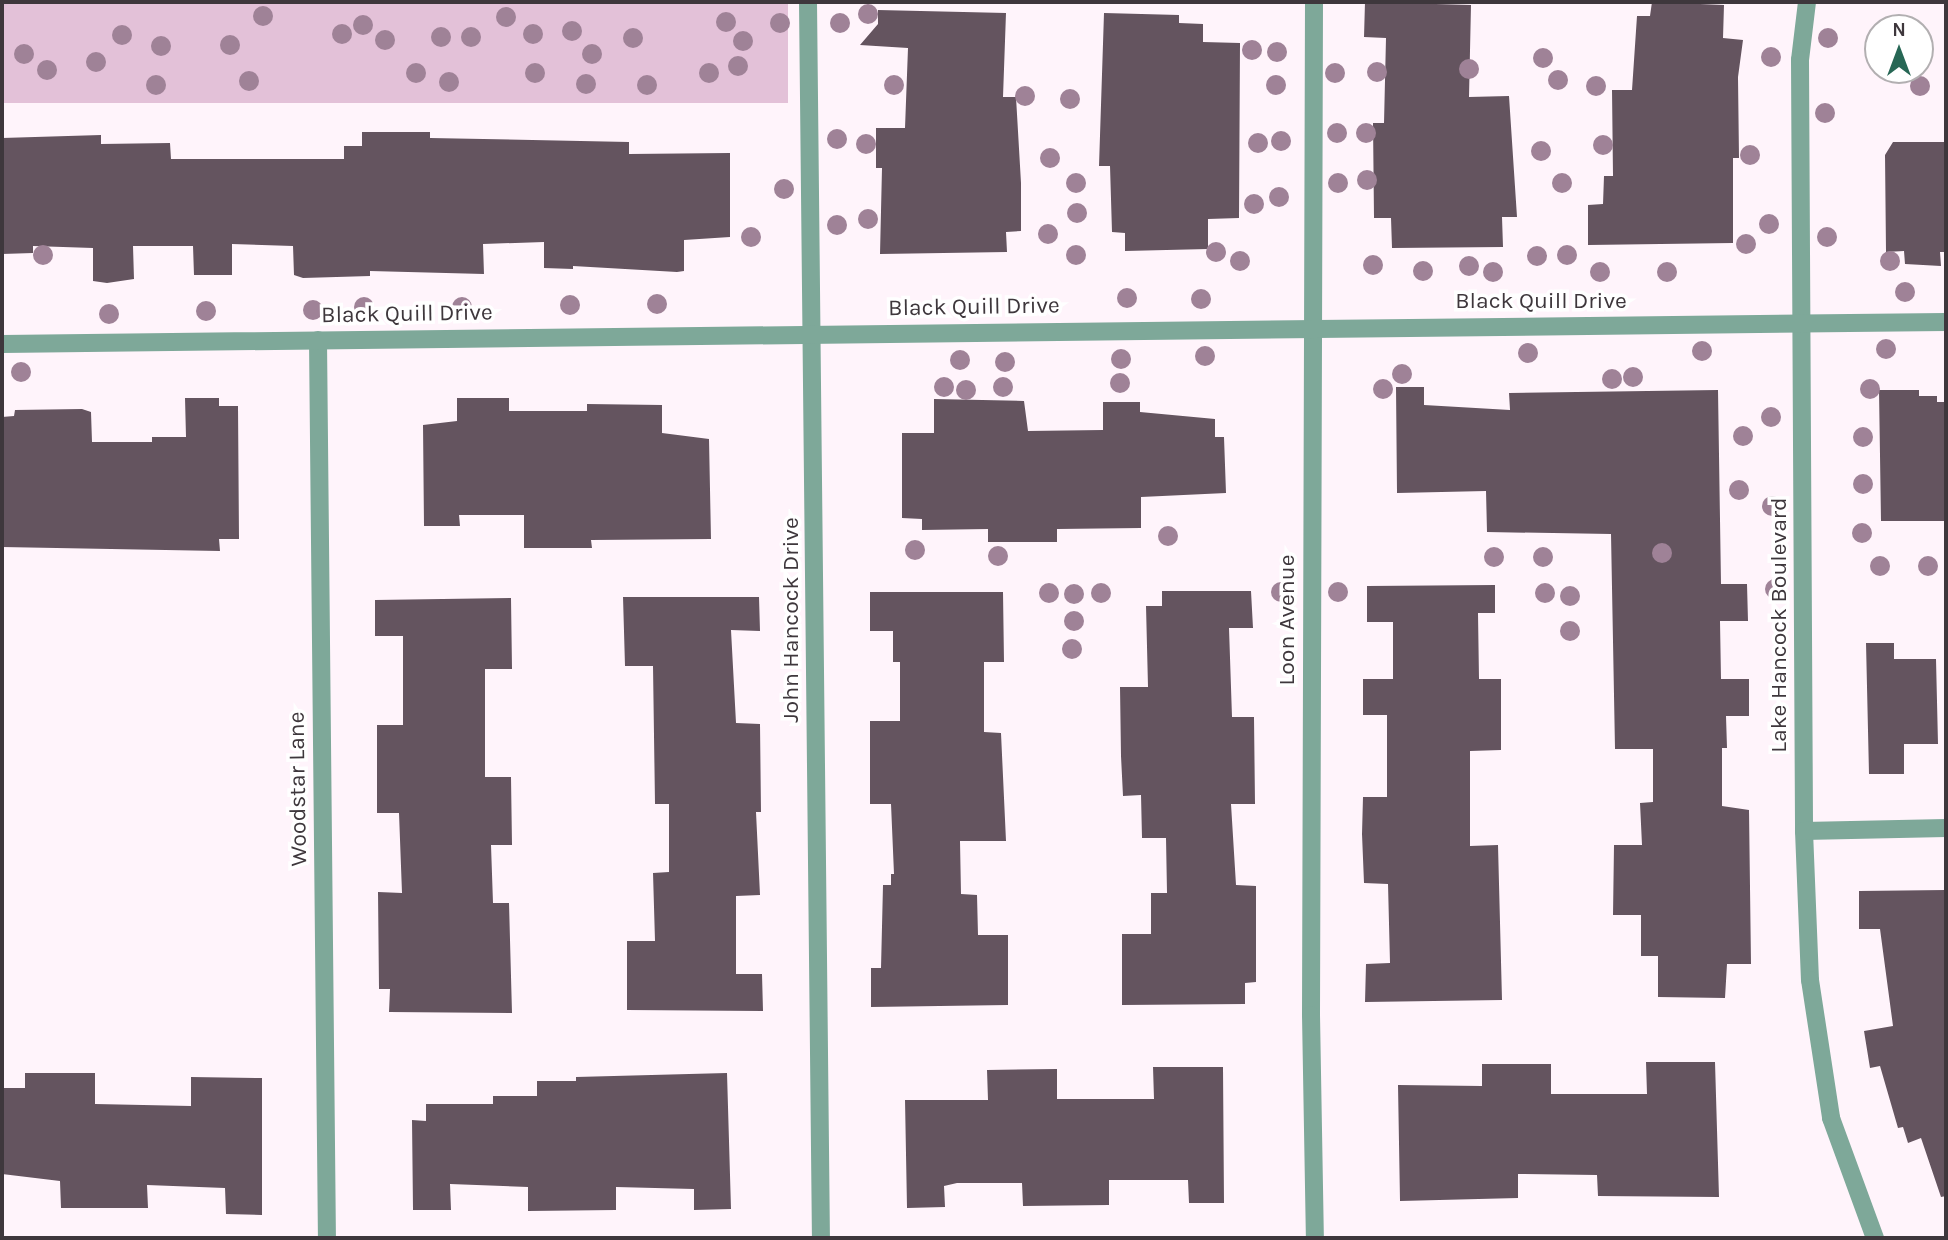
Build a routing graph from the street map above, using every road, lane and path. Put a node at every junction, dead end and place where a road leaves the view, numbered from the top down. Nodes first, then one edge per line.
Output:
1 (808, 2) edge
2 (1314, 2) edge
3 (1807, 2) edge
4 (1946, 322) edge
5 (1803, 324) junction
6 (1312, 327) junction
7 (814, 333) junction
8 (318, 340) junction
9 (2, 344) edge
10 (1946, 828) edge
11 (1804, 831) junction
12 (327, 1238) edge
13 (821, 1238) edge
14 (1315, 1238) edge
15 (1875, 1238) edge

1 - 7 street, John Hancock Drive
2 - 6 street, Loon Avenue
3 - 5 street, Lake Hancock Boulevard
4 - 5 street, Black Quill Drive
5 - 6 street, Black Quill Drive
5 - 11 street, Lake Hancock Boulevard
6 - 7 street, Black Quill Drive
6 - 14 street, Loon Avenue
7 - 8 street, Black Quill Drive
7 - 13 street, John Hancock Drive
8 - 9 street, Black Quill Drive
8 - 12 street, Woodstar Lane
10 - 11 street
11 - 15 street, Lake Hancock Boulevard

